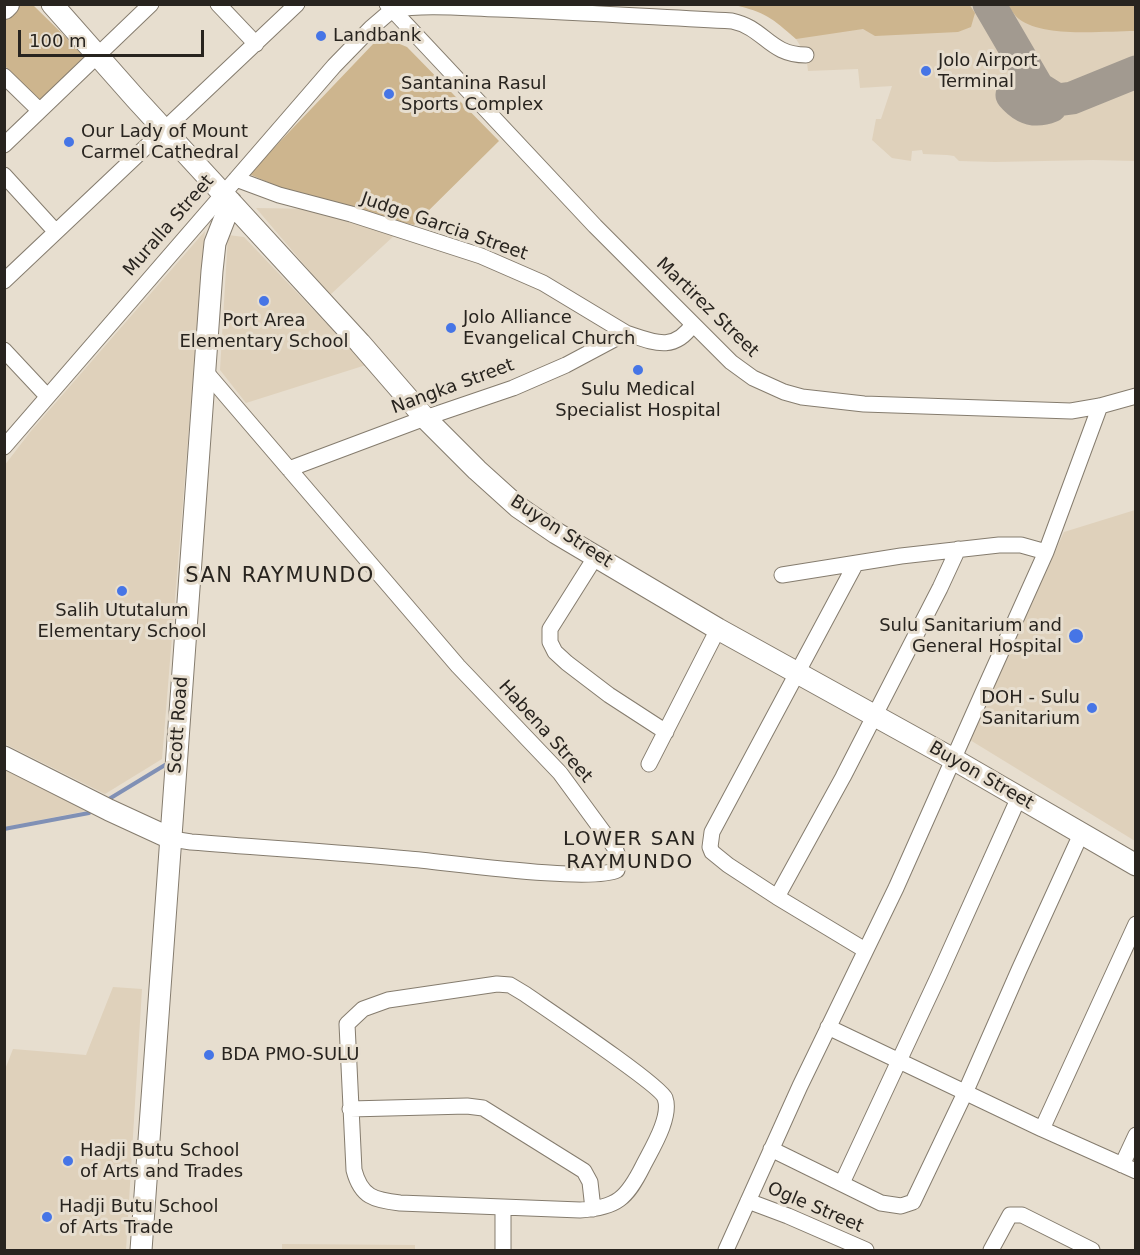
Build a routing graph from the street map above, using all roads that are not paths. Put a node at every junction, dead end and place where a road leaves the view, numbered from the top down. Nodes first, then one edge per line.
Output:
1 (52, 4) edge
2 (151, 4) edge
3 (218, 4) edge
4 (297, 4) edge
5 (389, 7) edge
6 (613, 9) edge
7 (255, 44) junction
8 (806, 55) dead end
9 (97, 56) junction
10 (4, 76) edge
11 (39, 110) junction
12 (165, 129) junction
13 (4, 145) edge
14 (4, 175) edge
15 (230, 192) junction
16 (56, 232) junction
17 (4, 282) edge
18 (693, 324) junction
19 (626, 333) junction
20 (4, 350) edge
21 (205, 371) junction
22 (47, 396) junction
23 (1136, 396) edge
24 (1100, 406) junction
25 (425, 418) junction
26 (4, 447) edge
27 (289, 469) junction
28 (958, 549) junction
29 (1046, 552) junction
30 (596, 556) junction
31 (855, 565) junction
32 (782, 575) dead end
33 (718, 629) junction
34 (797, 673) junction
35 (874, 716) junction
36 (666, 732) junction
37 (4, 757) edge
38 (953, 759) junction
39 (650, 764) dead end
40 (1019, 797) junction
41 (1081, 834) junction
42 (172, 839) junction
43 (1136, 865) edge
44 (777, 897) junction
45 (1136, 924) edge
46 (865, 950) junction
47 (828, 1027) junction
48 (899, 1060) junction
49 (965, 1093) junction
50 (350, 1109) junction
51 (1042, 1129) junction
52 (1136, 1135) edge
53 (771, 1149) junction
54 (1129, 1168) edge
55 (842, 1182) junction
56 (748, 1201) junction
57 (503, 1207) junction
58 (593, 1209) junction
59 (848, 1247) edge
60 (141, 1251) edge
61 (503, 1251) edge
62 (726, 1251) edge
63 (866, 1251) edge
64 (991, 1251) edge
65 (1092, 1251) edge

1 - 9 main road, Buyon Street
2 - 9 street
3 - 7 street
4 - 7 street
5 - 6 street
5 - 15 street, Muralla Street
5 - 18 street, Martirez Street
6 - 8 street
7 - 12 street
9 - 11 street
9 - 12 main road, Buyon Street
10 - 11 street
11 - 13 street
12 - 15 main road, Buyon Street
12 - 16 street
14 - 16 street
15 - 19 street, Judge Garcia Street
15 - 21 main road, Scott Road
15 - 22 street, Muralla Street
15 - 25 main road, Buyon Street
16 - 17 street
18 - 19 street, Judge Garcia Street
18 - 24 street, Martirez Street
19 - 25 street, Nangka Street
20 - 22 street
21 - 27 street, Habena Street
21 - 42 main road, Scott Road
22 - 26 street, Muralla Street
23 - 24 street, Martirez Street
24 - 29 street
25 - 27 street, Nangka Street
25 - 30 main road, Buyon Street
27 - 42 street, Habena Street
28 - 29 street
28 - 31 street
28 - 35 street
29 - 38 street
30 - 33 main road, Buyon Street
30 - 36 street
31 - 32 street
31 - 34 street
33 - 34 main road, Buyon Street
33 - 36 street
34 - 35 main road, Buyon Street
34 - 44 street
35 - 38 main road, Buyon Street
35 - 44 street
36 - 39 street
37 - 42 main road
38 - 40 main road, Buyon Street
38 - 46 street
40 - 41 main road, Buyon Street
40 - 48 street
41 - 43 main road, Buyon Street
41 - 49 street
42 - 60 main road, Scott Road
44 - 46 street
45 - 51 street
46 - 47 street
47 - 48 street
47 - 53 street
48 - 49 street
48 - 55 street
49 - 51 street
49 - 55 street
50 - 57 street
50 - 58 street
50 - 58 street
51 - 54 street
52 - 54 street
53 - 55 street
53 - 56 street
56 - 59 street, Ogle Street
56 - 62 street
57 - 58 street
57 - 61 street
59 - 63 street, Ogle Street
64 - 65 street

